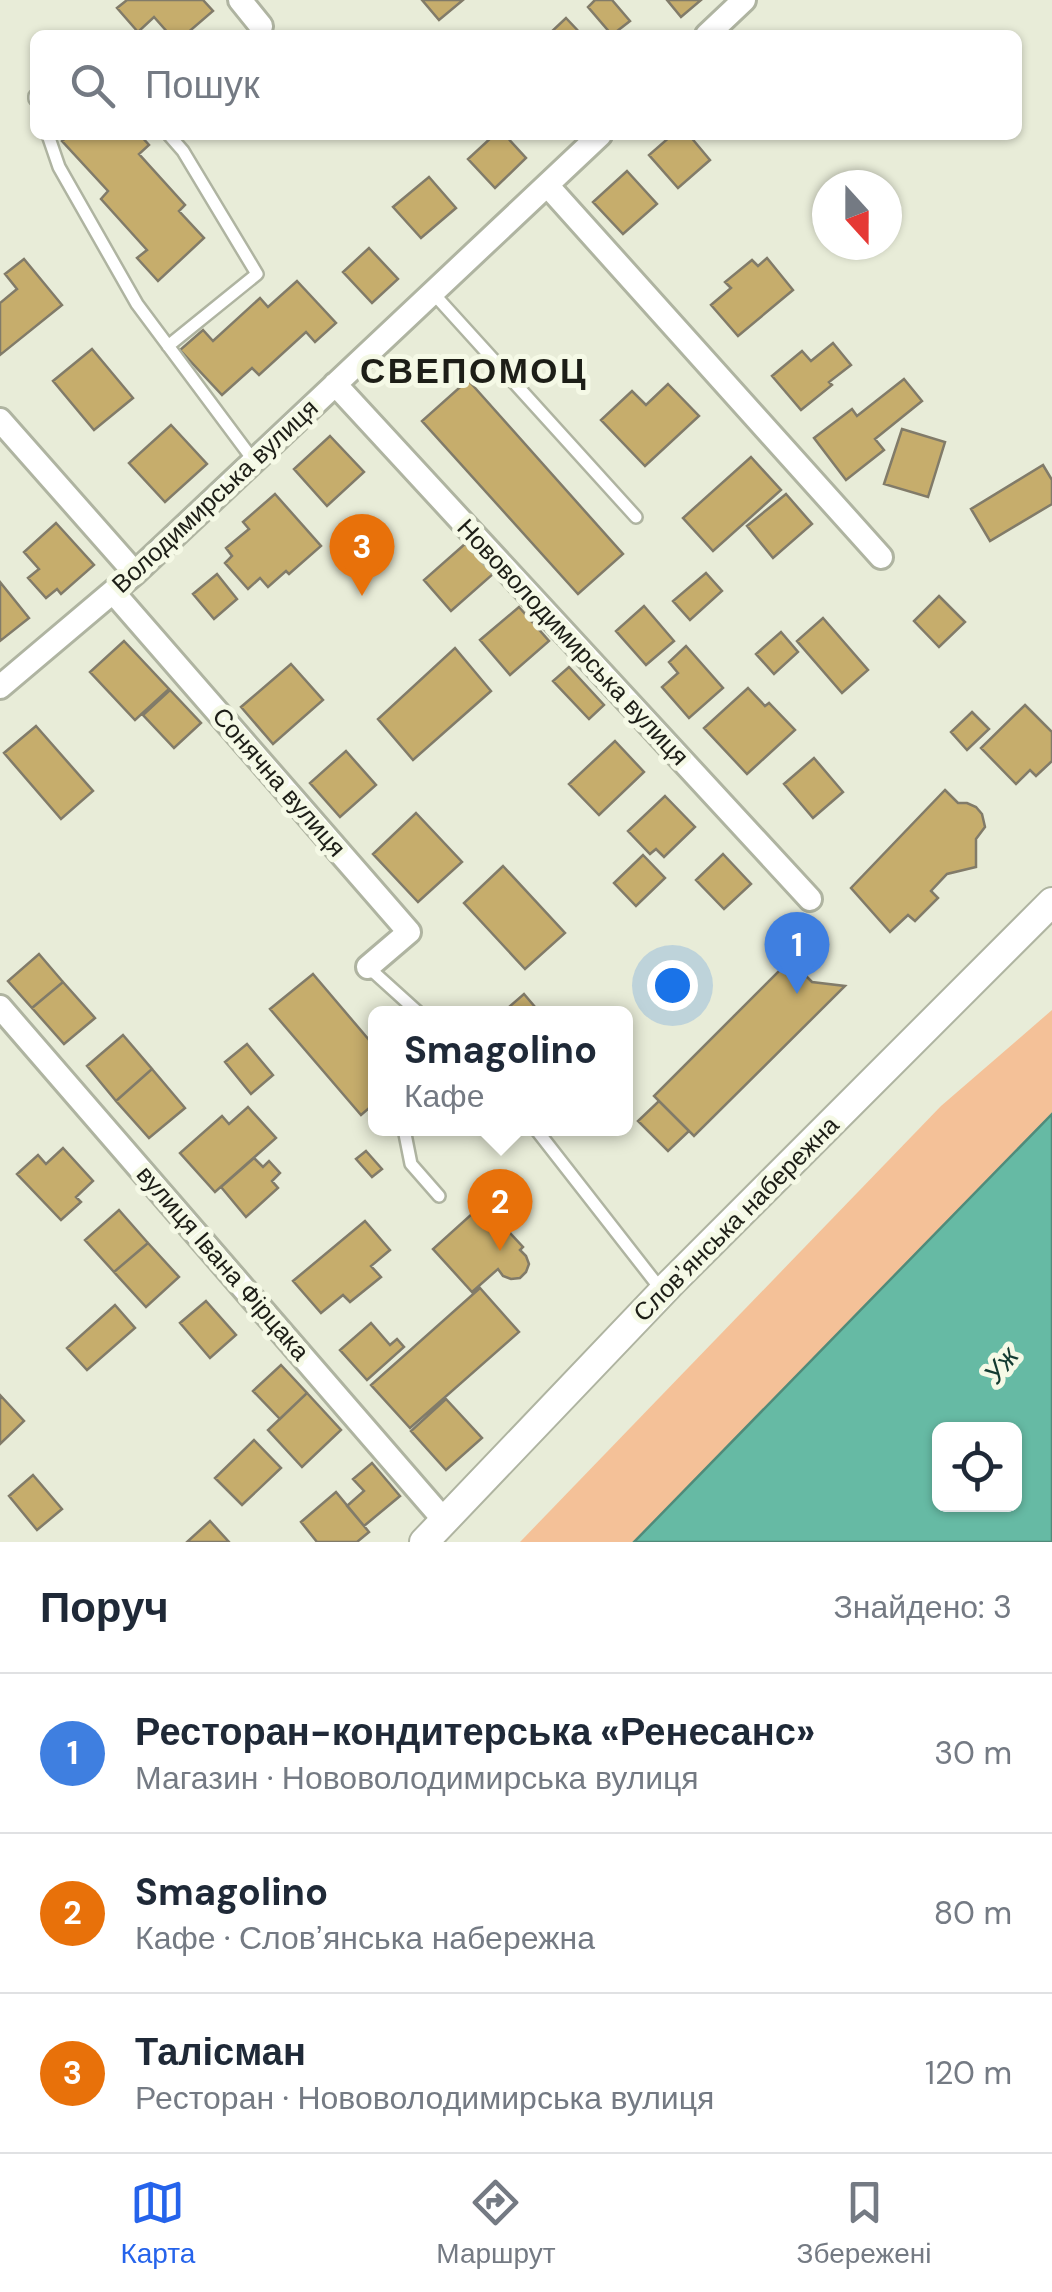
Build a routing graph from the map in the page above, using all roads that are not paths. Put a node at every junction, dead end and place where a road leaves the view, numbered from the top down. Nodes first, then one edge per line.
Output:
1 (240, 0) edge
2 (744, 0) edge
3 (262, 26) dead end
4 (712, 30) edge
5 (50, 140) edge
6 (174, 140) edge
7 (595, 140) edge
8 (547, 185) junction
9 (433, 292) junction
10 (168, 346) junction
11 (335, 384) junction
12 (0, 420) edge
13 (254, 461) junction
14 (636, 517) dead end
15 (881, 557) dead end
16 (134, 573) junction
17 (113, 592) junction
18 (0, 687) edge
19 (810, 900) dead end
20 (1052, 902) edge
21 (368, 967) joint
22 (411, 1006) edge
23 (0, 1007) edge
24 (406, 1136) edge
25 (541, 1136) edge
26 (439, 1196) dead end
27 (663, 1292) junction
28 (444, 1520) junction
29 (424, 1542) edge

1 - 3 street
2 - 4 street
5 - 10 lane
6 - 10 lane
7 - 8 street, Володимирська вулиця
8 - 9 street, Володимирська вулиця
8 - 15 street
9 - 11 street, Володимирська вулиця
9 - 14 lane
10 - 13 lane
11 - 13 street, Володимирська вулиця
11 - 19 street, Нововолодимирська вулиця
12 - 16 street
13 - 16 street, Володимирська вулиця
16 - 17 street, Володимирська вулиця
17 - 18 street, Володимирська вулиця
17 - 21 street, Сонячна вулиця
20 - 27 street, Словʼянська набережна
21 - 22 lane
23 - 28 street, вулиця Івана Фірцака
24 - 26 lane
25 - 27 lane
27 - 28 street, Словʼянська набережна
28 - 29 street, Словʼянська набережна

